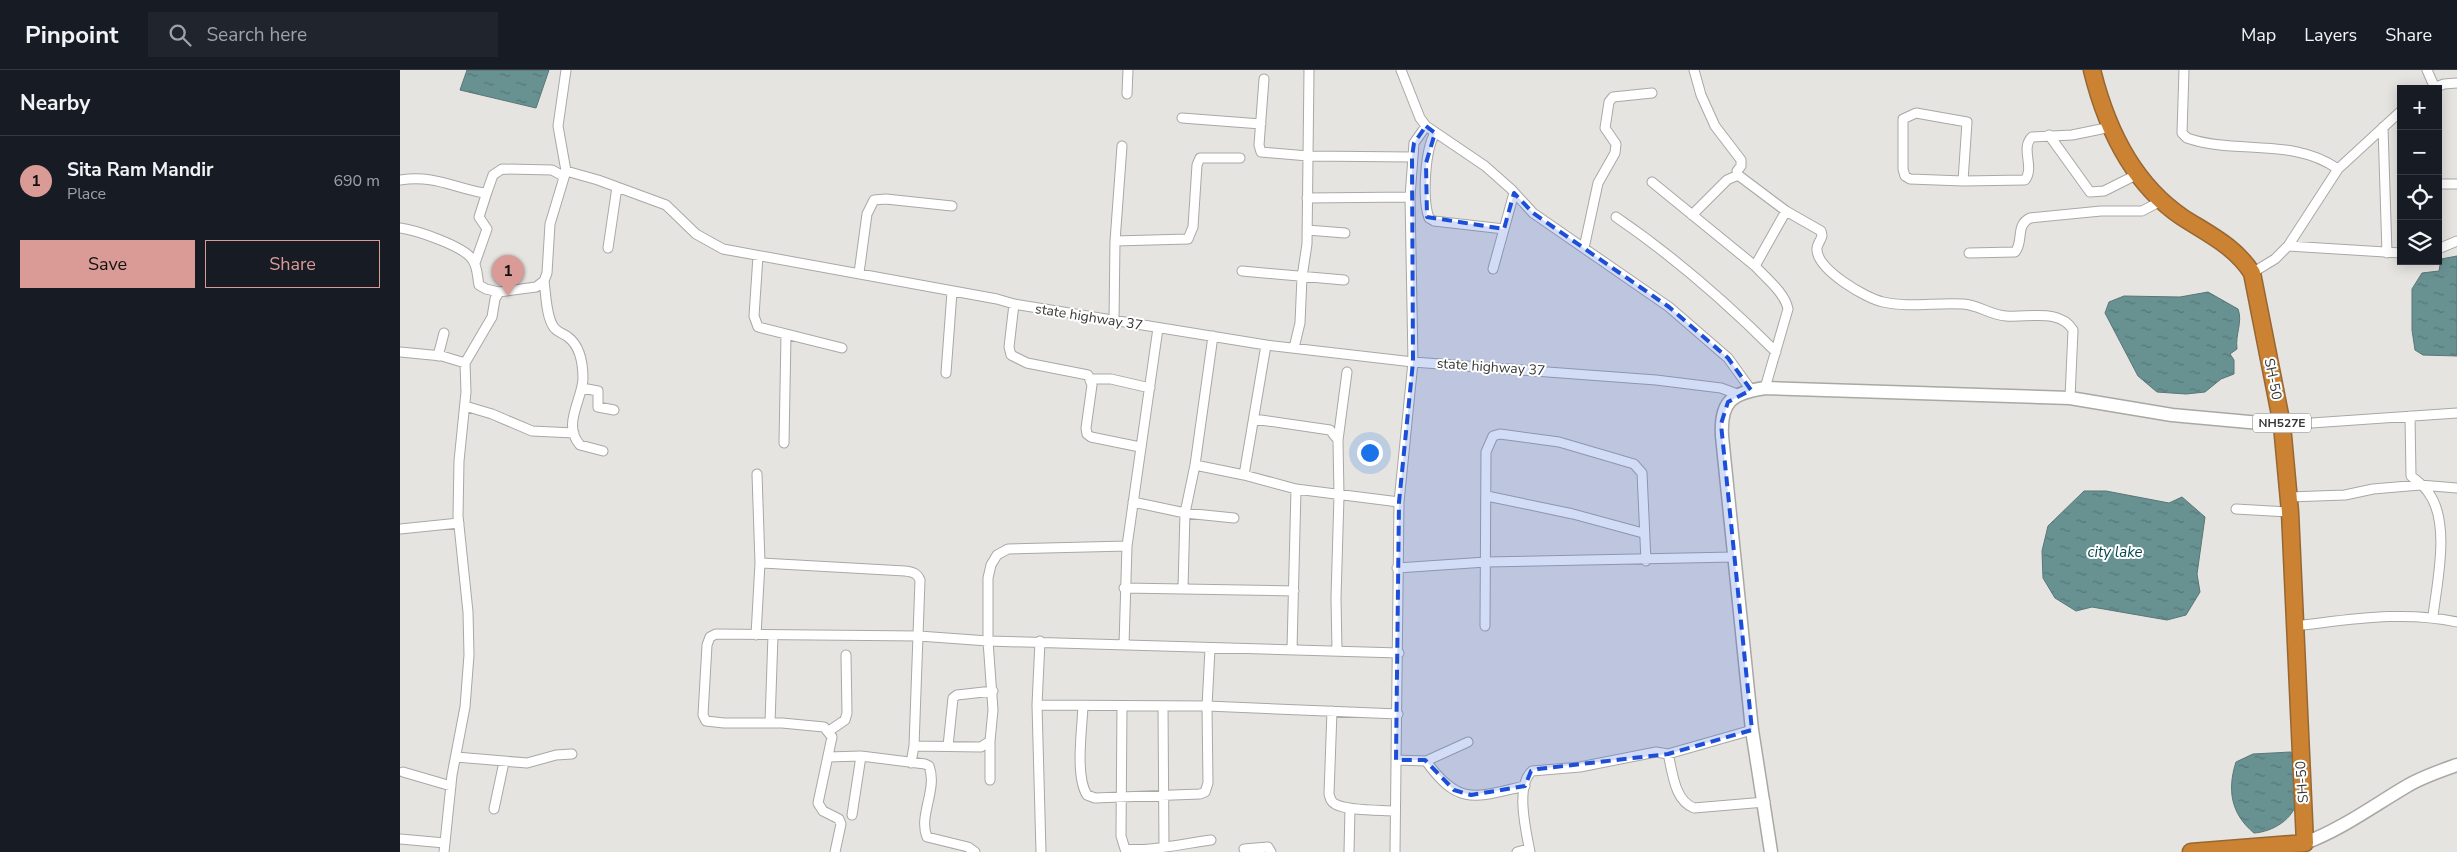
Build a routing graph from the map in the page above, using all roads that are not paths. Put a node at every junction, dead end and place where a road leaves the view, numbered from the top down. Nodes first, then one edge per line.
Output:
1 (566, 70) edge
2 (1128, 70) edge
3 (1309, 70) edge
4 (1401, 70) edge
5 (1694, 70) edge
6 (2092, 70) edge
7 (2184, 70) edge
8 (2427, 70) edge
9 (1264, 79) dead end
10 (2457, 83) edge
11 (2431, 85) edge
12 (2442, 86) edge
13 (1652, 93) dead end
14 (1127, 94) dead end
15 (2397, 115) edge
16 (1182, 118) dead end
17 (1261, 124) junction
18 (1426, 126) junction
19 (2111, 127) junction
20 (2383, 127) junction
21 (1435, 133) junction
22 (2049, 135) junction
23 (1122, 146) dead end
24 (1308, 156) junction
25 (1412, 157) junction
26 (1240, 158) dead end
27 (2338, 169) junction
28 (564, 173) junction
29 (2136, 175) junction
30 (1738, 176) junction
31 (400, 180) edge
32 (1963, 181) junction
33 (1652, 182) dead end
34 (2442, 184) edge
35 (2457, 184) edge
36 (617, 187) junction
37 (487, 192) junction
38 (1514, 192) junction
39 (1410, 197) junction
40 (1307, 198) junction
41 (2161, 201) junction
42 (952, 206) dead end
43 (1786, 211) junction
44 (1692, 215) junction
45 (1616, 217) dead end
46 (400, 228) edge
47 (1504, 229) junction
48 (1307, 230) junction
49 (1345, 233) dead end
50 (1116, 241) junction
51 (2457, 241) edge
52 (2288, 246) junction
53 (2442, 247) edge
54 (608, 248) dead end
55 (1584, 248) junction
56 (1969, 253) dead end
57 (2387, 254) junction
58 (2397, 254) edge
59 (758, 256) junction
60 (474, 263) junction
61 (1755, 266) junction
62 (1494, 269) dead end
63 (1242, 271) dead end
64 (859, 273) junction
65 (2252, 273) junction
66 (1302, 277) junction
67 (1344, 280) dead end
68 (544, 281) junction
69 (499, 292) junction
70 (952, 292) junction
71 (1014, 304) junction
72 (1114, 321) junction
73 (1158, 328) junction
74 (444, 333) dead end
75 (786, 334) junction
76 (1213, 336) junction
77 (1266, 345) junction
78 (842, 348) dead end
79 (1294, 348) junction
80 (400, 352) edge
81 (1776, 352) junction
82 (438, 356) junction
83 (465, 362) junction
84 (1413, 362) junction
85 (1347, 372) dead end
86 (946, 373) dead end
87 (1091, 379) junction
88 (582, 388) junction
89 (1150, 388) junction
90 (1765, 388) junction
91 (1751, 390) junction
92 (1737, 394) junction
93 (2070, 398) junction
94 (465, 406) junction
95 (614, 410) dead end
96 (2457, 413) edge
97 (2410, 416) junction
98 (1254, 420) junction
99 (2282, 425) junction
100 (574, 433) junction
101 (1338, 440) junction
102 (784, 443) dead end
103 (1140, 447) junction
104 (603, 451) dead end
105 (1195, 466) junction
106 (757, 474) dead end
107 (1244, 475) junction
108 (2420, 485) junction
109 (2457, 488) edge
110 (1296, 489) junction
111 (1339, 496) junction
112 (1487, 496) junction
113 (1134, 502) junction
114 (1399, 502) junction
115 (2290, 505) junction
116 (2236, 509) dead end
117 (1186, 513) junction
118 (1234, 518) dead end
119 (459, 523) junction
120 (400, 529) edge
121 (1643, 533) junction
122 (1126, 546) junction
123 (1734, 558) junction
124 (1646, 560) junction
125 (1486, 562) junction
126 (760, 563) junction
127 (1397, 568) junction
128 (1124, 588) junction
129 (1183, 588) junction
130 (1294, 591) junction
131 (2433, 616) junction
132 (2457, 622) edge
133 (1485, 626) dead end
134 (2294, 626) junction
135 (756, 635) junction
136 (773, 635) junction
137 (919, 636) junction
138 (1040, 641) junction
139 (988, 642) junction
140 (1124, 645) junction
141 (1210, 649) junction
142 (1292, 649) junction
143 (1337, 651) junction
144 (1399, 653) junction
145 (846, 655) dead end
146 (993, 691) junction
147 (1037, 705) junction
148 (1083, 706) junction
149 (1122, 706) junction
150 (1163, 706) junction
151 (1207, 706) junction
152 (1332, 711) junction
153 (1398, 714) junction
154 (770, 723) junction
155 (1752, 730) junction
156 (829, 731) junction
157 (990, 741) junction
158 (1468, 742) dead end
159 (914, 746) junction
160 (948, 746) junction
161 (572, 754) dead end
162 (1668, 754) junction
163 (861, 756) junction
164 (456, 757) junction
165 (828, 757) junction
166 (1396, 760) junction
167 (1426, 761) junction
168 (504, 762) junction
169 (912, 763) junction
170 (2457, 765) edge
171 (403, 772) dead end
172 (990, 780) dead end
173 (451, 786) junction
174 (1525, 786) junction
175 (1121, 796) junction
176 (1163, 796) junction
177 (1765, 802) junction
178 (1350, 808) junction
179 (494, 810) dead end
180 (1394, 811) junction
181 (852, 816) dead end
182 (400, 839) edge
183 (1210, 840) dead end
184 (2305, 843) junction
185 (445, 847) edge
186 (1164, 847) junction
187 (1179, 848) edge
188 (1244, 849) dead end
189 (1530, 851) edge
190 (835, 852) edge
191 (975, 852) edge
192 (1041, 852) edge
193 (1271, 852) edge
194 (1349, 852) edge
195 (1395, 852) edge
196 (1516, 852) edge
197 (1771, 852) edge
198 (2191, 852) edge

1 - 28 street
2 - 14 street
3 - 24 street
4 - 18 street
5 - 30 street
6 - 19 highway, SH-50 / NH527E
7 - 27 street
8 - 11 street
9 - 17 street
10 - 12 street
13 - 55 street
15 - 20 street
16 - 17 street
17 - 24 street
18 - 21 street
18 - 25 street
19 - 22 street
19 - 29 highway, SH-50 / NH527E
20 - 27 street
20 - 57 street
21 - 38 street
21 - 47 street
22 - 29 street
22 - 32 street
23 - 50 street
24 - 25 street
24 - 40 street
25 - 39 street
26 - 50 street
27 - 52 street
28 - 36 street, state highway 37
28 - 37 street, state highway 37
28 - 68 street
29 - 41 highway, SH-50 / NH527E
30 - 43 street
30 - 44 street
31 - 37 street
32 - 32 street
33 - 44 street
34 - 35 street
36 - 54 street
36 - 59 street, state highway 37
37 - 60 street, state highway 37
38 - 47 street
38 - 55 street
39 - 40 street
39 - 84 street
40 - 48 street
41 - 56 street
41 - 65 highway, SH-50 / NH527E
42 - 64 street
43 - 61 street
43 - 93 street
44 - 61 street
45 - 81 street
46 - 60 street
47 - 62 street
48 - 49 street
48 - 66 street
50 - 72 street
51 - 53 street
52 - 57 street
52 - 65 street
55 - 91 street
57 - 58 street
59 - 64 street, state highway 37
59 - 75 street
60 - 69 street
61 - 81 street
63 - 66 street
64 - 70 street, state highway 37
65 - 99 highway, SH-50 / NH527E
66 - 67 street
66 - 79 street
68 - 69 street
68 - 88 street
69 - 83 street
70 - 71 street, state highway 37
70 - 86 street
71 - 72 street, state highway 37
71 - 87 street
72 - 73 street, state highway 37
73 - 76 street, state highway 37
73 - 89 street
74 - 82 street
75 - 78 street
75 - 102 street
76 - 77 street, state highway 37
76 - 105 street
77 - 79 street, state highway 37
77 - 98 street
79 - 84 street, state highway 37
80 - 82 street
81 - 90 street
82 - 83 street
83 - 94 street
84 - 92 street, state highway 37
84 - 114 street
85 - 101 street
87 - 89 street
87 - 103 street
88 - 95 street
88 - 100 street
89 - 103 street
90 - 91 street
90 - 93 street
91 - 92 street
92 - 123 street
93 - 99 street
94 - 100 street
94 - 119 street
96 - 97 street
97 - 99 street
97 - 108 street
98 - 101 street
98 - 107 street
99 - 115 highway, SH-50 / NH527E
100 - 104 street
101 - 111 street
103 - 113 street
105 - 107 street
105 - 117 street
106 - 126 street
107 - 110 street
108 - 109 street
108 - 115 street
108 - 131 street
110 - 111 street
110 - 130 street
111 - 114 street
111 - 143 street
112 - 121 street
112 - 121 street
112 - 125 street
113 - 117 street
113 - 122 street
114 - 127 street
115 - 116 street
115 - 134 highway, SH-50 / NH527E
117 - 118 street
117 - 129 street
119 - 120 street
119 - 164 street
121 - 124 street
122 - 128 street
122 - 139 street
123 - 124 street
123 - 155 street
124 - 125 street
125 - 127 street
125 - 133 street
126 - 135 street
126 - 137 street
127 - 144 street
128 - 129 street
128 - 140 street
129 - 130 street
130 - 142 street
131 - 132 street
131 - 134 street
134 - 184 highway, SH-50 / NH527E
135 - 136 street
135 - 154 street
136 - 137 street
136 - 154 street
137 - 139 street
137 - 159 street
138 - 139 street
138 - 140 street
138 - 147 street
139 - 146 street
140 - 141 street
141 - 142 street
141 - 151 street
142 - 143 street
143 - 144 street
144 - 153 street
145 - 156 street
146 - 157 street
146 - 160 street
147 - 148 street
147 - 192 street
148 - 149 street
148 - 175 street
149 - 150 street
149 - 175 street
150 - 151 street
150 - 176 street
151 - 152 street
151 - 176 street
152 - 153 street
152 - 178 street
153 - 166 street
154 - 156 street
155 - 162 street
155 - 177 street
156 - 165 street
157 - 160 street
157 - 172 street
158 - 167 street
159 - 160 street
159 - 169 street
161 - 168 street
162 - 174 street
162 - 177 street
163 - 165 street
163 - 169 street
163 - 181 street
164 - 168 street
164 - 173 street
165 - 190 street
166 - 167 street
166 - 180 street
167 - 174 street
168 - 179 street
169 - 191 street
170 - 184 street
171 - 173 street
173 - 185 street
174 - 189 street
175 - 176 street
175 - 186 street
176 - 186 street
177 - 197 street
178 - 180 street
178 - 194 street
180 - 195 street
182 - 185 street
183 - 187 street
184 - 198 highway
186 - 187 street
188 - 193 street
189 - 196 street

